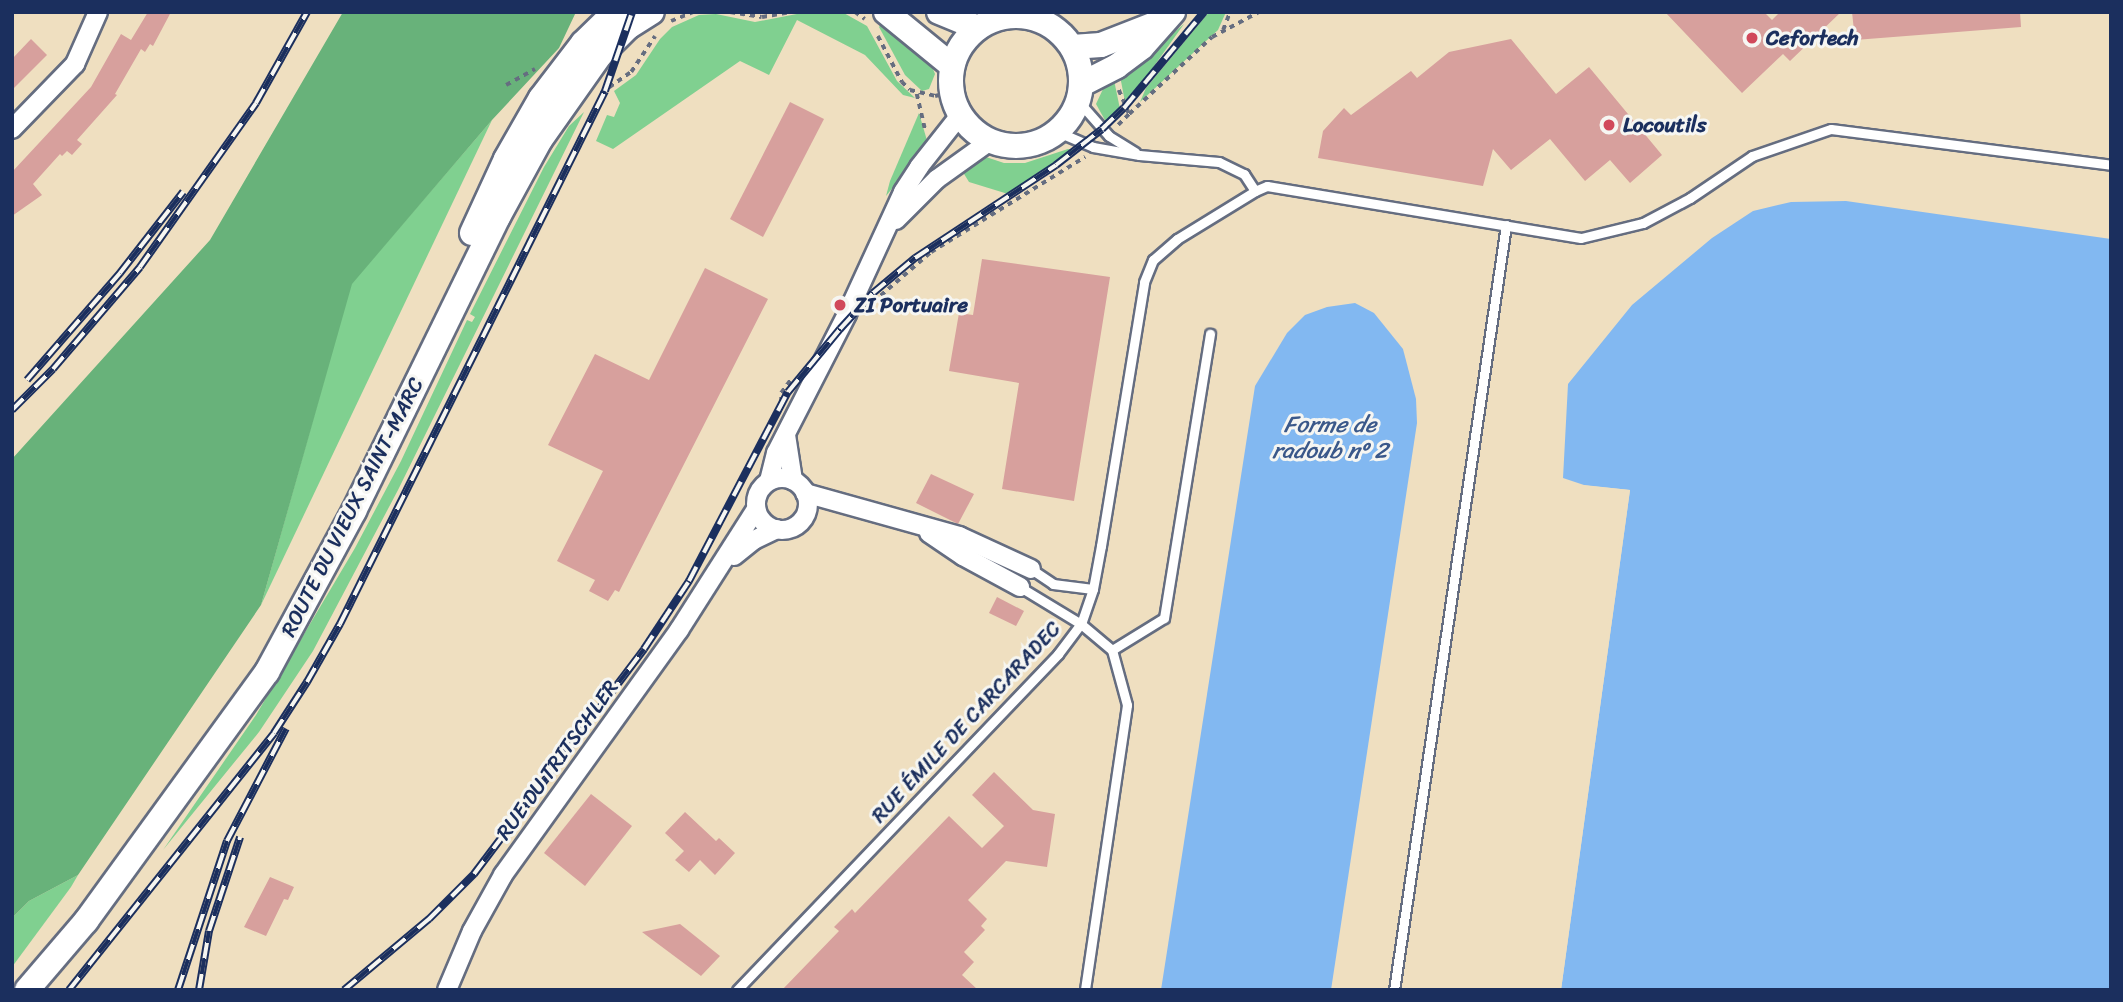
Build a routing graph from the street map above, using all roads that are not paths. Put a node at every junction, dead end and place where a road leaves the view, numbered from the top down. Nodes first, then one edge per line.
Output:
1 (98, 12) edge
2 (615, 12) edge
3 (652, 12) edge
4 (939, 12) edge
5 (1170, 15) edge
6 (876, 21) edge
7 (978, 28) junction
8 (1072, 47) junction
9 (952, 66) junction
10 (1080, 93) junction
11 (956, 104) junction
12 (12, 129) edge
13 (1058, 132) junction
14 (990, 141) junction
15 (1139, 155) junction
16 (2111, 165) edge
17 (1255, 191) junction
18 (1506, 225) junction
19 (887, 230) junction
20 (1210, 334) dead end
21 (786, 435) junction
22 (769, 481) junction
23 (799, 487) junction
24 (849, 508) junction
25 (756, 509) junction
26 (802, 519) junction
27 (923, 528) junction
28 (777, 529) junction
29 (721, 567) junction
30 (1031, 569) joint
31 (1020, 587) joint
32 (1093, 589) junction
33 (1081, 624) junction
34 (1112, 650) junction
35 (15, 990) edge
36 (27, 990) edge
37 (447, 990) edge
38 (737, 990) edge
39 (1085, 990) edge
40 (1394, 990) edge

1 - 12 street
2 - 35 main road, ROUTE DU VIEUX SAINT-MARC
3 - 36 main road, ROUTE DU VIEUX SAINT-MARC
4 - 7 main road
5 - 8 main road
5 - 10 main road
6 - 9 main road
7 - 8 main road
7 - 9 main road
8 - 10 main road
9 - 11 main road
10 - 13 main road
10 - 15 lane
11 - 14 main road
11 - 19 street
13 - 14 main road
13 - 15 lane
14 - 19 street
15 - 17 lane
16 - 18 lane
17 - 18 lane
17 - 32 lane, RUE ÉMILE DE CARCARADEC
18 - 40 lane
19 - 21 street
20 - 34 lane
21 - 22 street
21 - 23 street
22 - 23 street
22 - 25 street
23 - 24 street
23 - 26 street
24 - 26 street
24 - 27 street
25 - 28 street
25 - 29 street, RUE DU TRITSCHLER
26 - 28 street
27 - 30 street
27 - 31 street
28 - 29 street, RUE DU TRITSCHLER
29 - 37 street, RUE DU TRITSCHLER
30 - 32 lane
31 - 33 lane
32 - 33 lane, RUE ÉMILE DE CARCARADEC
33 - 34 lane
33 - 38 lane, RUE ÉMILE DE CARCARADEC
34 - 39 lane

